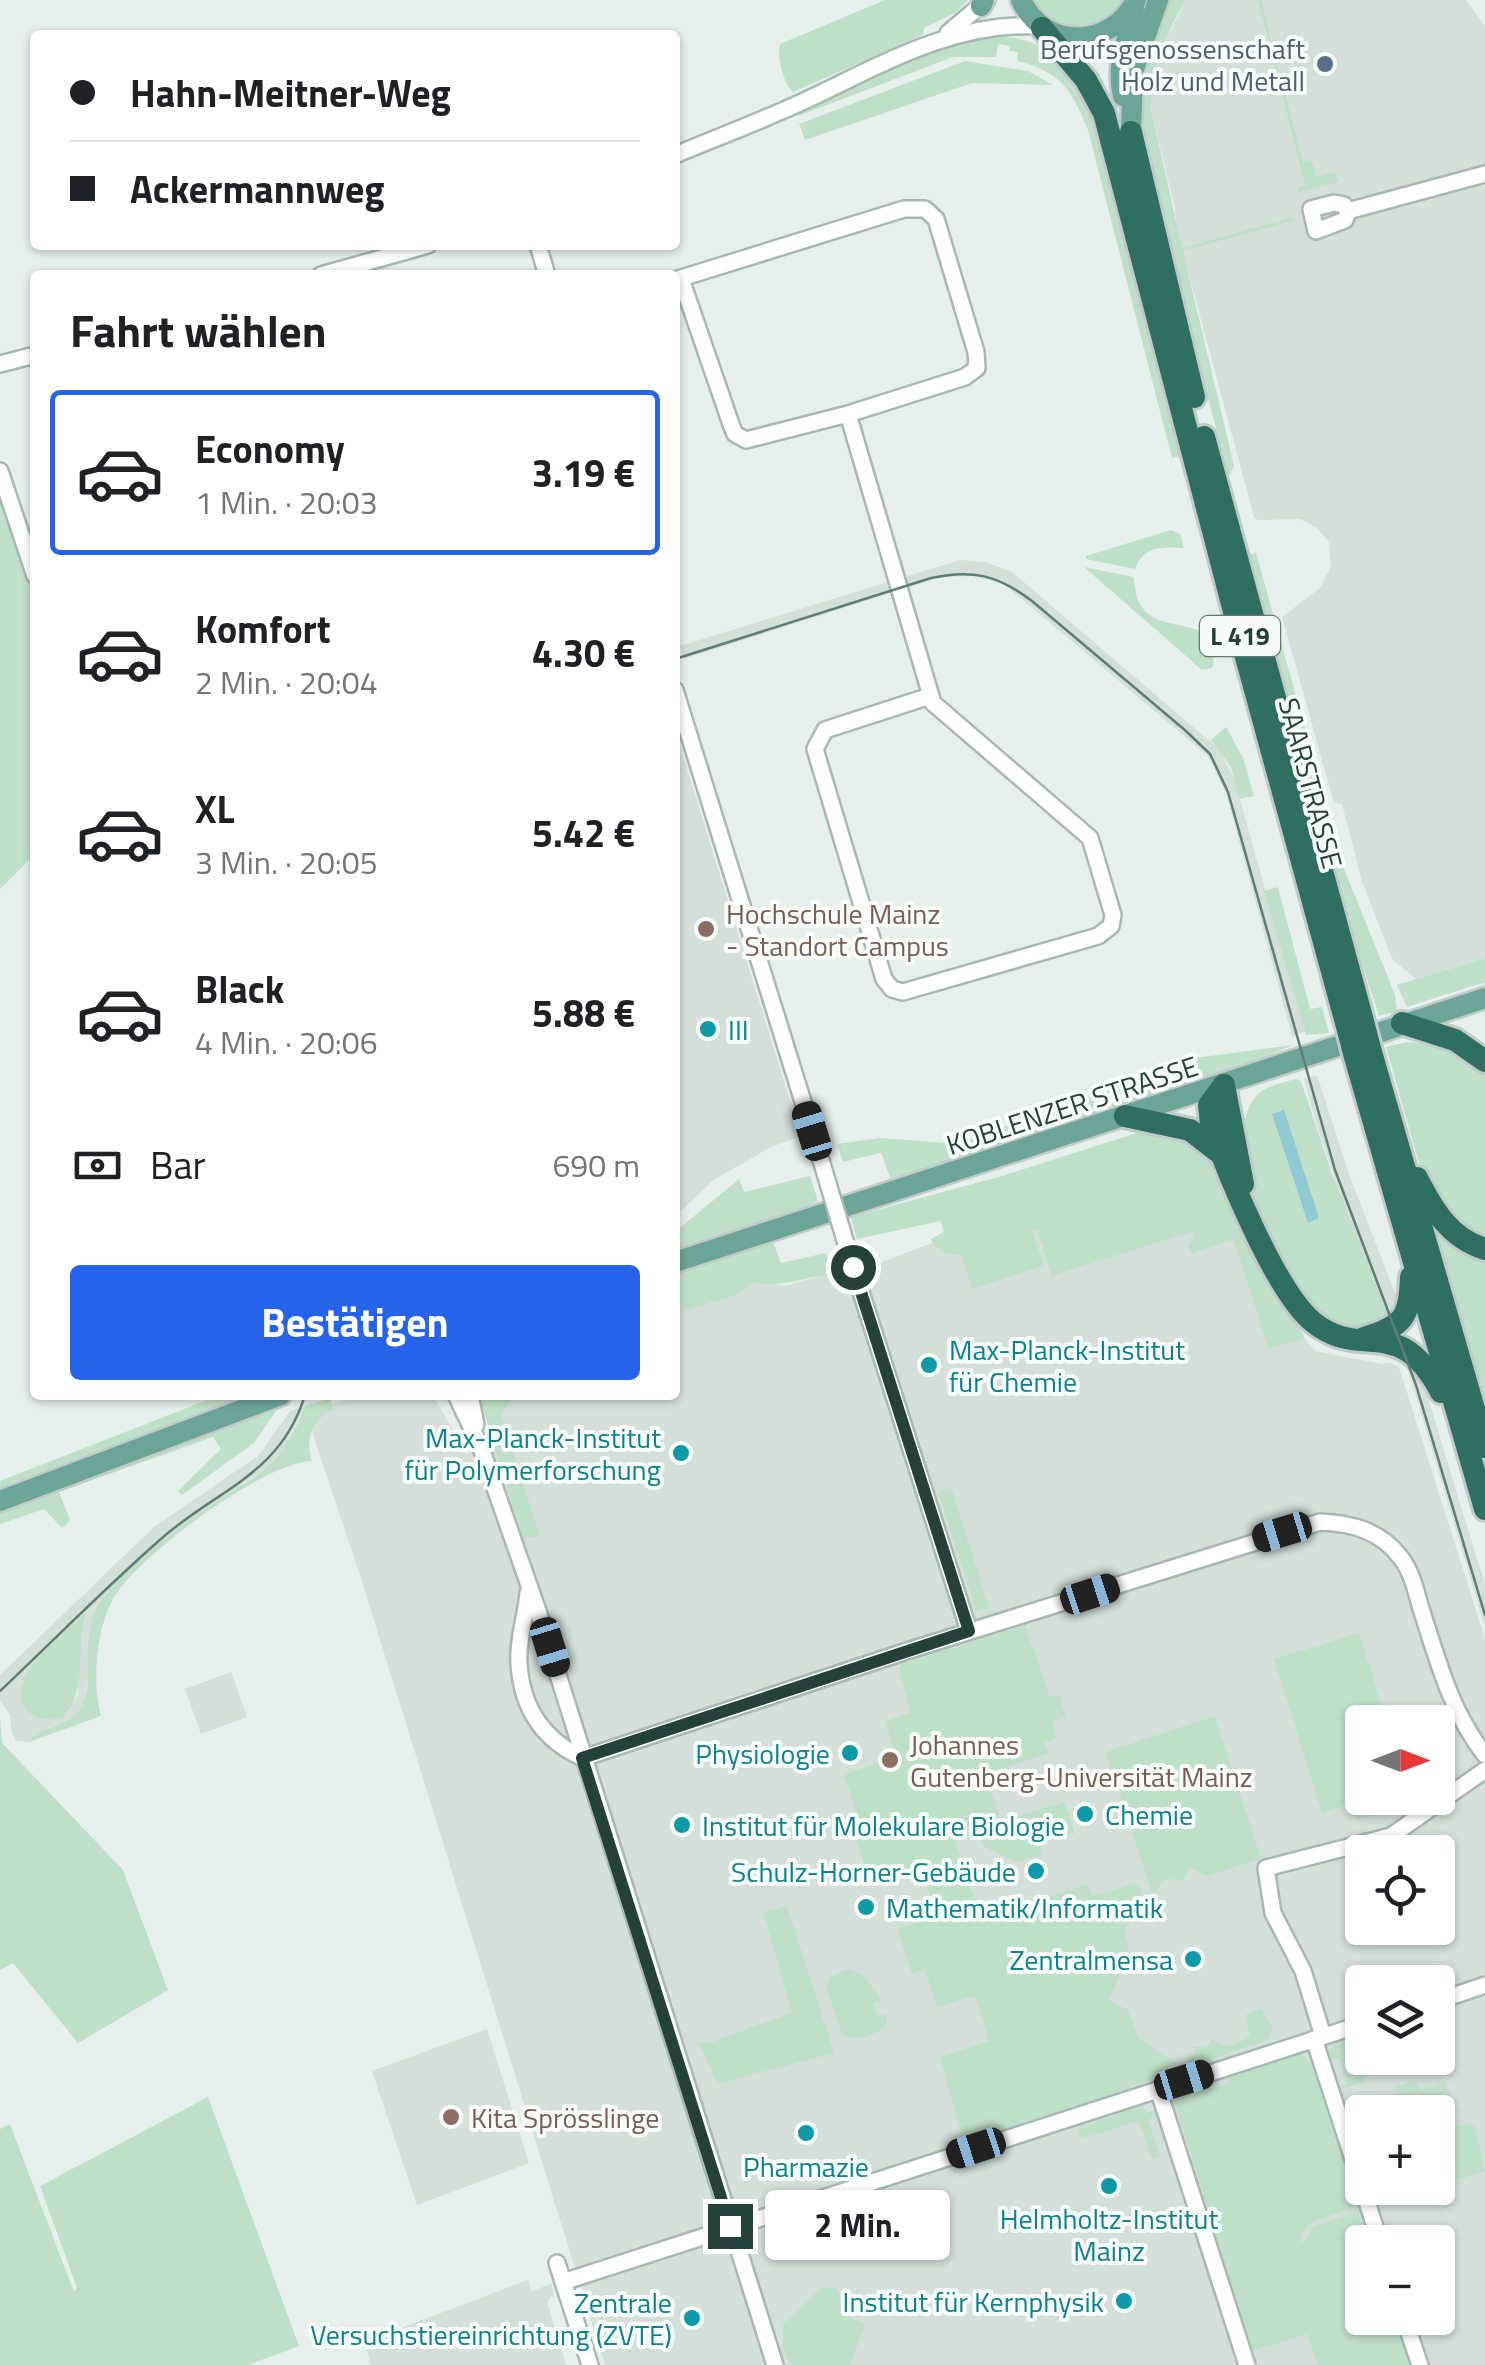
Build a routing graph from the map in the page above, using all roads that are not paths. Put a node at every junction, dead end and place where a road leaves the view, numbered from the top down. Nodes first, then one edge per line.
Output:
1 (1022, 0) edge
2 (1158, 0) edge
3 (984, 2) edge
4 (1135, 2) edge
5 (1041, 27) junction
6 (942, 38) junction
7 (1132, 132) junction
8 (680, 153) edge
9 (1485, 174) edge
10 (1348, 211) dead end
11 (410, 250) edge
12 (339, 270) edge
13 (680, 278) edge
14 (680, 284) edge
15 (30, 356) edge
16 (0, 364) edge
17 (848, 414) junction
18 (0, 470) edge
19 (30, 561) edge
20 (930, 696) junction
21 (680, 706) edge
22 (1485, 998) edge
23 (1353, 1017) junction
24 (1402, 1023) junction
25 (1363, 1054) junction
26 (1485, 1060) edge
27 (1224, 1084) junction
28 (1125, 1116) junction
29 (1396, 1140) junction
30 (1221, 1155) junction
31 (1246, 1207) junction
32 (1485, 1248) edge
33 (1412, 1258) junction
34 (680, 1260) edge
35 (1362, 1338) junction
36 (268, 1400) edge
37 (458, 1400) edge
38 (471, 1400) edge
39 (1462, 1430) junction
40 (481, 1448) junction
41 (1485, 1448) edge
42 (0, 1501) edge
43 (1485, 1509) edge
44 (529, 1584) junction
45 (969, 1631) junction
46 (570, 1716) junction
47 (536, 1724) junction
48 (1485, 1755) edge
49 (582, 1758) junction
50 (1485, 1770) edge
51 (1485, 1986) edge
52 (1455, 1996) edge
53 (1345, 2030) edge
54 (1319, 2038) junction
55 (1158, 2089) junction
56 (1375, 2225) edge
57 (730, 2226) junction
58 (558, 2263) dead end
59 (563, 2282) junction
60 (1410, 2335) edge
61 (590, 2365) edge
62 (775, 2365) edge
63 (1247, 2365) edge
64 (1420, 2365) edge

1 - 5 main road, L 419
2 - 7 main road
3 - 6 street
4 - 5 main road, L 419
4 - 7 main road, SAARSTRASSE / L 419
5 - 6 street
5 - 23 highway, SAARSTRASSE / L 419
6 - 8 street
7 - 23 highway, SAARSTRASSE / L 419
9 - 10 street
11 - 12 street
13 - 17 street
14 - 17 street
15 - 16 street
17 - 20 street
18 - 19 street
20 - 20 street
21 - 45 street, bridge
22 - 24 main road, KOBLENZER STRASSE
23 - 25 highway, SAARSTRASSE / L 419, bridge
24 - 26 highway
24 - 27 main road, KOBLENZER STRASSE
25 - 29 highway, SAARSTRASSE / L 419
25 - 33 highway, SAARSTRASSE / L 419
27 - 28 main road, KOBLENZER STRASSE
27 - 30 highway
27 - 31 highway
28 - 30 highway
28 - 34 main road, KOBLENZER STRASSE
29 - 32 highway
29 - 41 highway, SAARSTRASSE / L 419
30 - 31 highway
31 - 35 highway
33 - 35 highway
33 - 39 highway, SAARSTRASSE / L 419
35 - 39 highway
36 - 42 main road
37 - 40 street
38 - 40 street
39 - 43 highway, SAARSTRASSE / L 419
40 - 44 street
44 - 46 street
44 - 47 street
45 - 48 street
45 - 49 street
46 - 47 street
46 - 49 street
47 - 49 street
49 - 57 street
50 - 54 street
51 - 52 street
53 - 54 street
54 - 55 street
54 - 56 street
55 - 57 street
55 - 63 street
57 - 59 street
57 - 62 street
58 - 59 street
59 - 61 street
60 - 64 street

